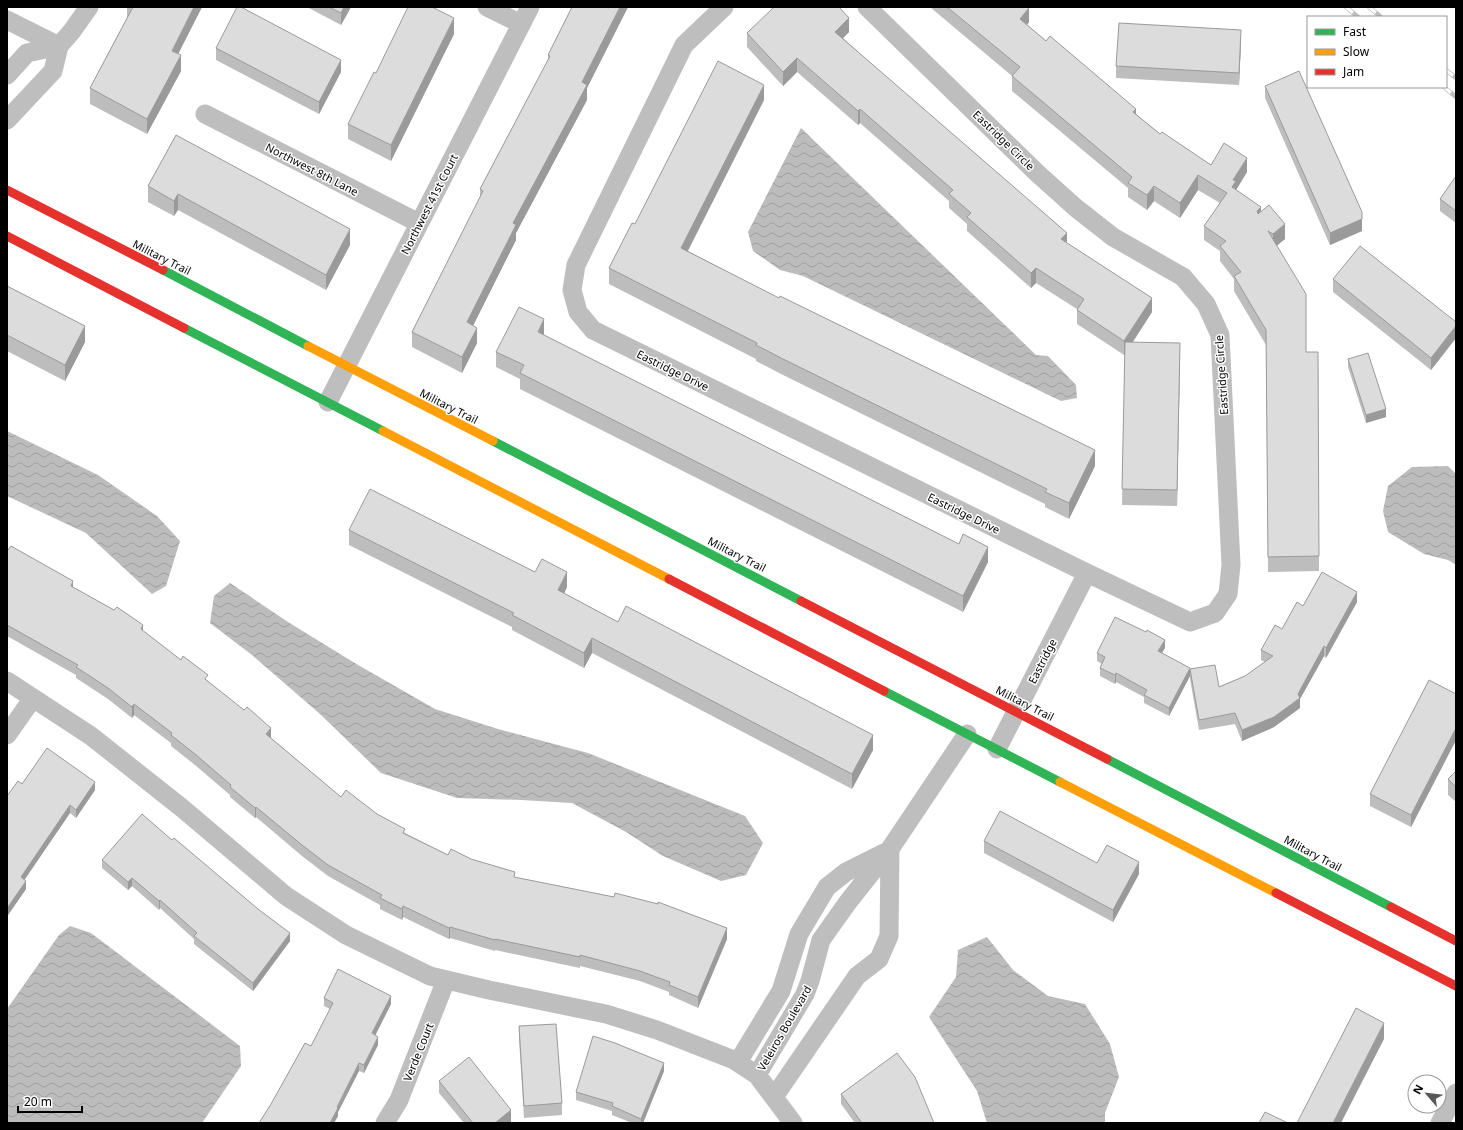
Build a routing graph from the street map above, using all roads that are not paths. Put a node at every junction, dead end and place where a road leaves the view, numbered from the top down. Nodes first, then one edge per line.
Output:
1 (89, 7) edge
2 (487, 7) edge
3 (530, 7) edge
4 (724, 7) edge
5 (867, 7) edge
6 (7, 20) edge
7 (521, 24) junction
8 (59, 46) junction
9 (7, 75) edge
10 (205, 114) dead end
11 (7, 120) edge
12 (7, 190) edge
13 (419, 223) junction
14 (7, 236) edge
15 (347, 366) junction
16 (328, 402) junction
17 (1087, 574) junction
18 (7, 681) edge
19 (33, 698) junction
20 (1016, 712) junction
21 (7, 734) edge
22 (966, 734) junction
23 (997, 749) junction
24 (890, 849) junction
25 (1456, 941) edge
26 (446, 980) junction
27 (1456, 986) edge
28 (738, 1062) junction
29 (757, 1075) junction
30 (1456, 1093) edge
31 (774, 1098) junction
32 (385, 1123) edge
33 (793, 1123) edge
34 (1440, 1123) edge

1 - 8 street
2 - 7 street
3 - 7 street, Northwest 41st Court
4 - 17 street, Eastridge Drive
5 - 17 street, Eastridge Circle
6 - 8 street
7 - 13 street, Northwest 41st Court
8 - 9 street
8 - 11 street
10 - 13 street, Northwest 8th Lane
12 - 15 street, Military Trail
13 - 15 street, Northwest 41st Court
14 - 16 street
15 - 16 street, Northwest 41st Court
15 - 20 street, Military Trail
16 - 22 street
17 - 20 street, Eastridge
18 - 19 street
19 - 21 street
19 - 26 street
20 - 23 street, Eastridge
20 - 25 street, Military Trail
22 - 23 street
22 - 24 street, Veleiros Boulevard
23 - 27 street
24 - 28 street
24 - 29 street, Veleiros Boulevard
24 - 31 street
26 - 28 street
26 - 32 street, Verde Court
28 - 29 street
29 - 31 street, Veleiros Boulevard
30 - 34 street
31 - 33 street, Veleiros Boulevard

